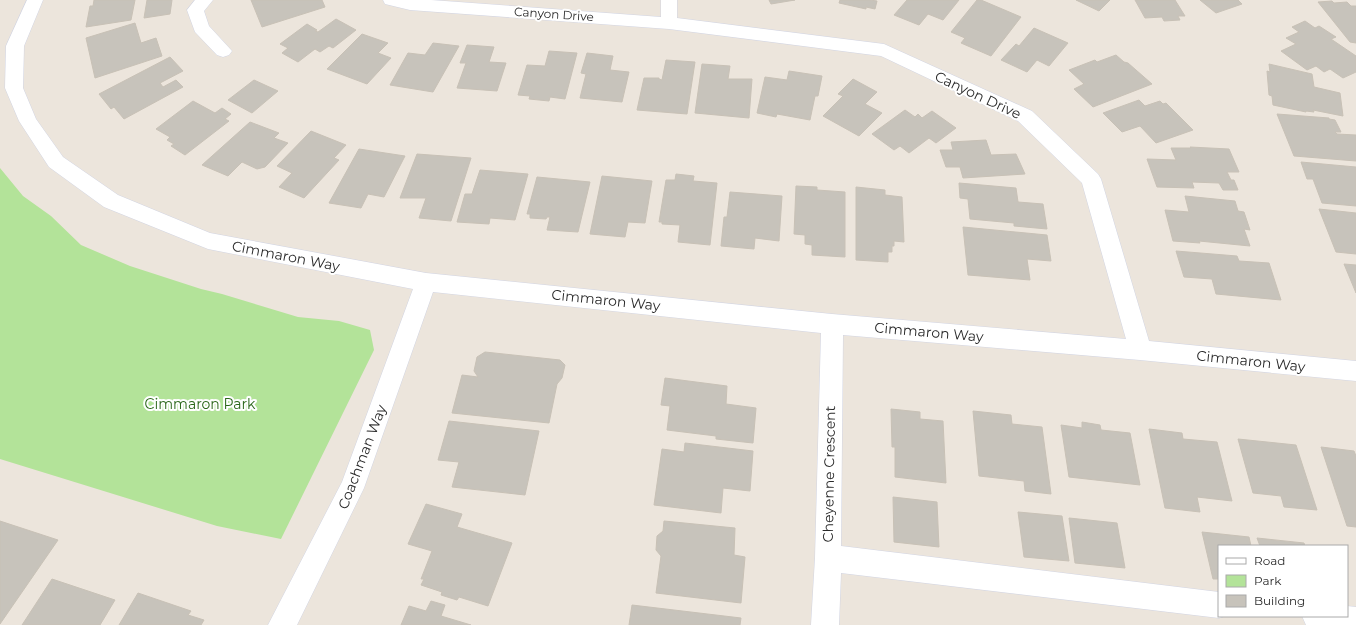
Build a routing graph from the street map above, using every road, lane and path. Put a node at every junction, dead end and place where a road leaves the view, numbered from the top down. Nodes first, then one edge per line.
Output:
1 (35, 0) edge
2 (205, 0) edge
3 (391, 0) edge
4 (669, 0) edge
5 (669, 23) junction
6 (223, 51) dead end
7 (426, 282) junction
8 (832, 324) junction
9 (1140, 350) junction
10 (1356, 371) edge
11 (828, 558) junction
12 (1218, 605) edge
13 (1324, 617) edge
14 (1356, 621) edge
15 (282, 625) edge
16 (825, 625) edge

1 - 7 street, Cimmaron Way
2 - 6 street
3 - 5 street, Canyon Drive
4 - 5 street
5 - 9 street, Canyon Drive
7 - 8 street, Cimmaron Way
7 - 15 street, Coachman Way
8 - 9 street, Cimmaron Way
8 - 11 street, Cheyenne Crescent
9 - 10 street, Cimmaron Way
11 - 12 street
11 - 16 street, Cheyenne Crescent
13 - 14 street

